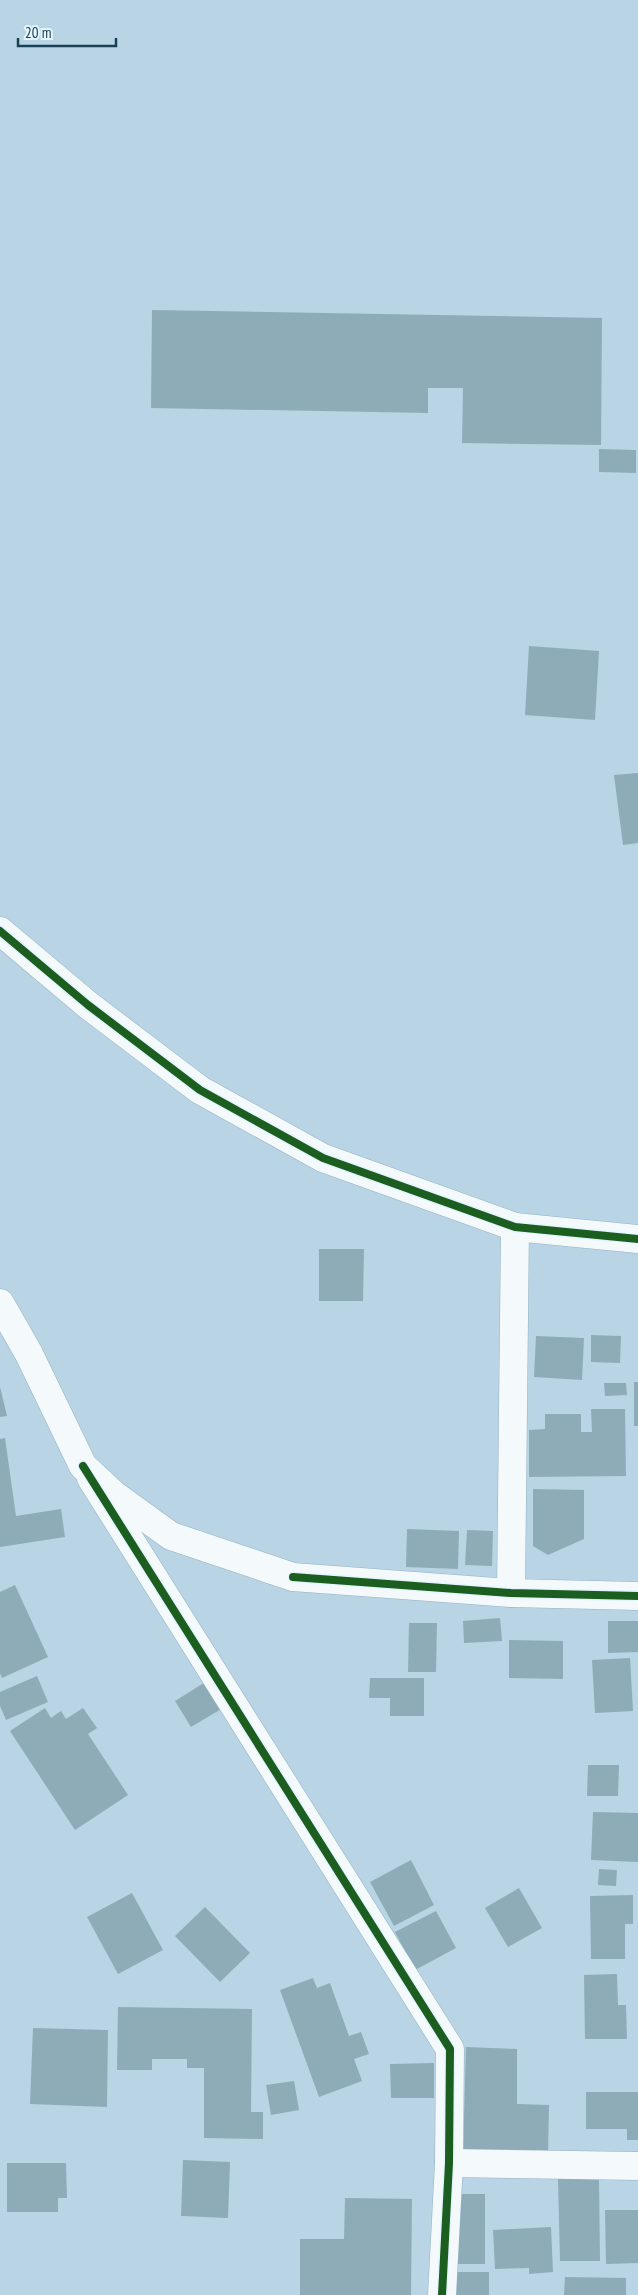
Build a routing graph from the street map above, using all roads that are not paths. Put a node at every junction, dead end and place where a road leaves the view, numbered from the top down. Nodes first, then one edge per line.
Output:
1 (0, 931) edge
2 (515, 1227) junction
3 (638, 1239) edge
4 (0, 1303) edge
5 (84, 1466) junction
6 (511, 1593) junction
7 (638, 1596) edge
8 (449, 2163) junction
9 (638, 2166) edge
10 (442, 2295) edge

1 - 2 street
2 - 3 street
2 - 6 street
4 - 5 street
5 - 6 street
5 - 8 street
6 - 7 street
8 - 9 street
8 - 10 street

